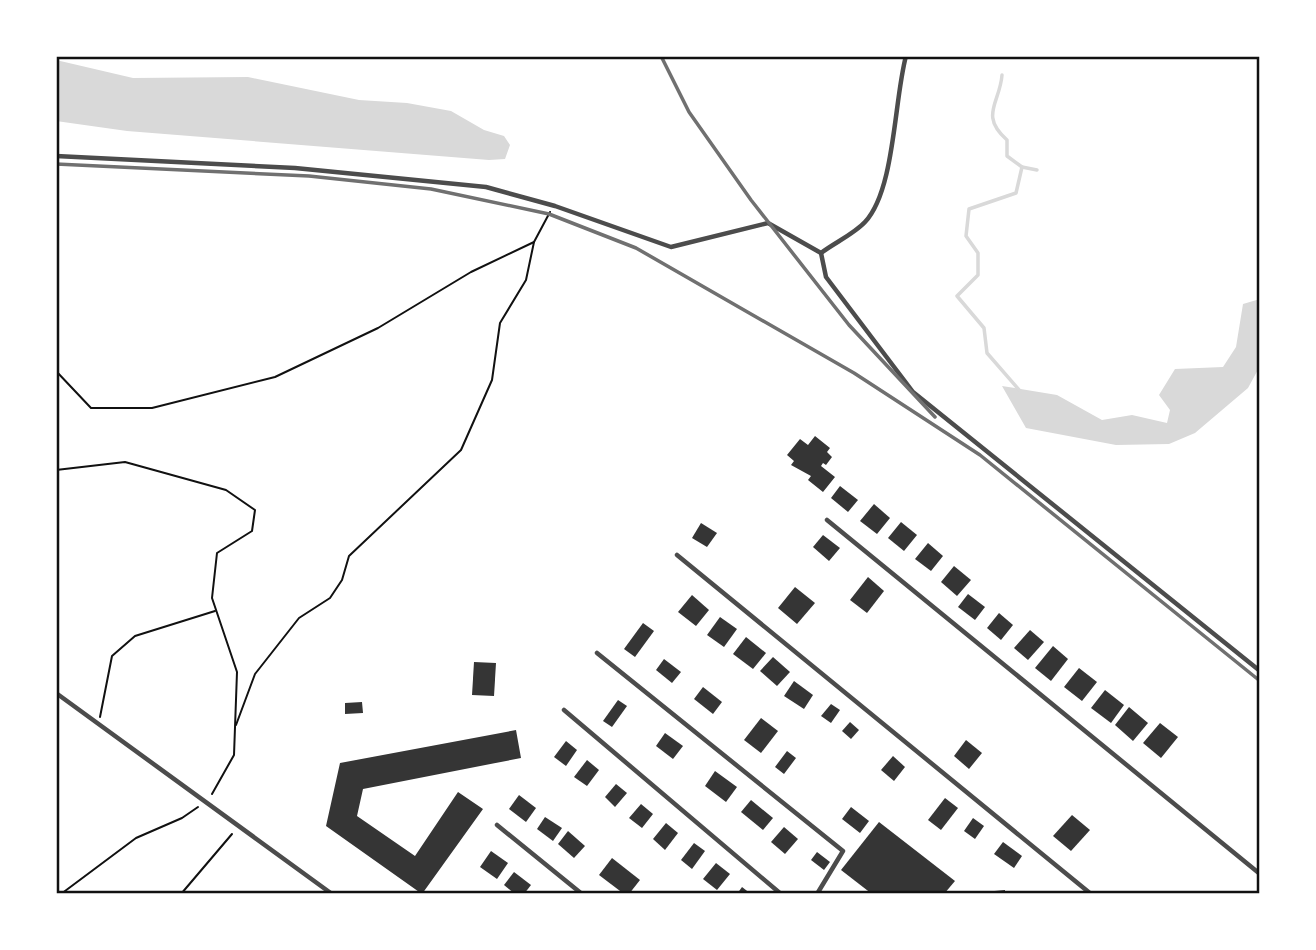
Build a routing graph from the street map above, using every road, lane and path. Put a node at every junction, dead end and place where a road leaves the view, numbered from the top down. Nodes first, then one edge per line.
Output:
1 (906, 56) edge
2 (56, 156) edge
3 (555, 206) junction
4 (534, 242) junction
5 (821, 253) junction
6 (56, 371) edge
7 (56, 470) edge
8 (827, 520) dead end
9 (677, 555) dead end
10 (216, 611) junction
11 (597, 653) dead end
12 (1260, 671) edge
13 (56, 693) edge
14 (564, 710) dead end
15 (99, 725) junction
16 (235, 729) junction
17 (207, 803) junction
18 (498, 825) dead end
19 (239, 826) junction
20 (1260, 874) edge
21 (61, 894) edge
22 (181, 894) edge
23 (332, 894) edge
24 (582, 894) edge
25 (781, 894) edge
26 (817, 894) edge
27 (1091, 894) edge

1 - 5 street
2 - 3 street
3 - 4 path
3 - 5 street
4 - 6 path
4 - 16 path
5 - 12 street
7 - 10 path
8 - 20 street
9 - 27 street
10 - 15 path
10 - 16 path
11 - 26 street
13 - 15 street
14 - 25 street
15 - 17 street
16 - 17 path
17 - 19 street
17 - 21 path
18 - 24 street
19 - 22 path
19 - 23 street

